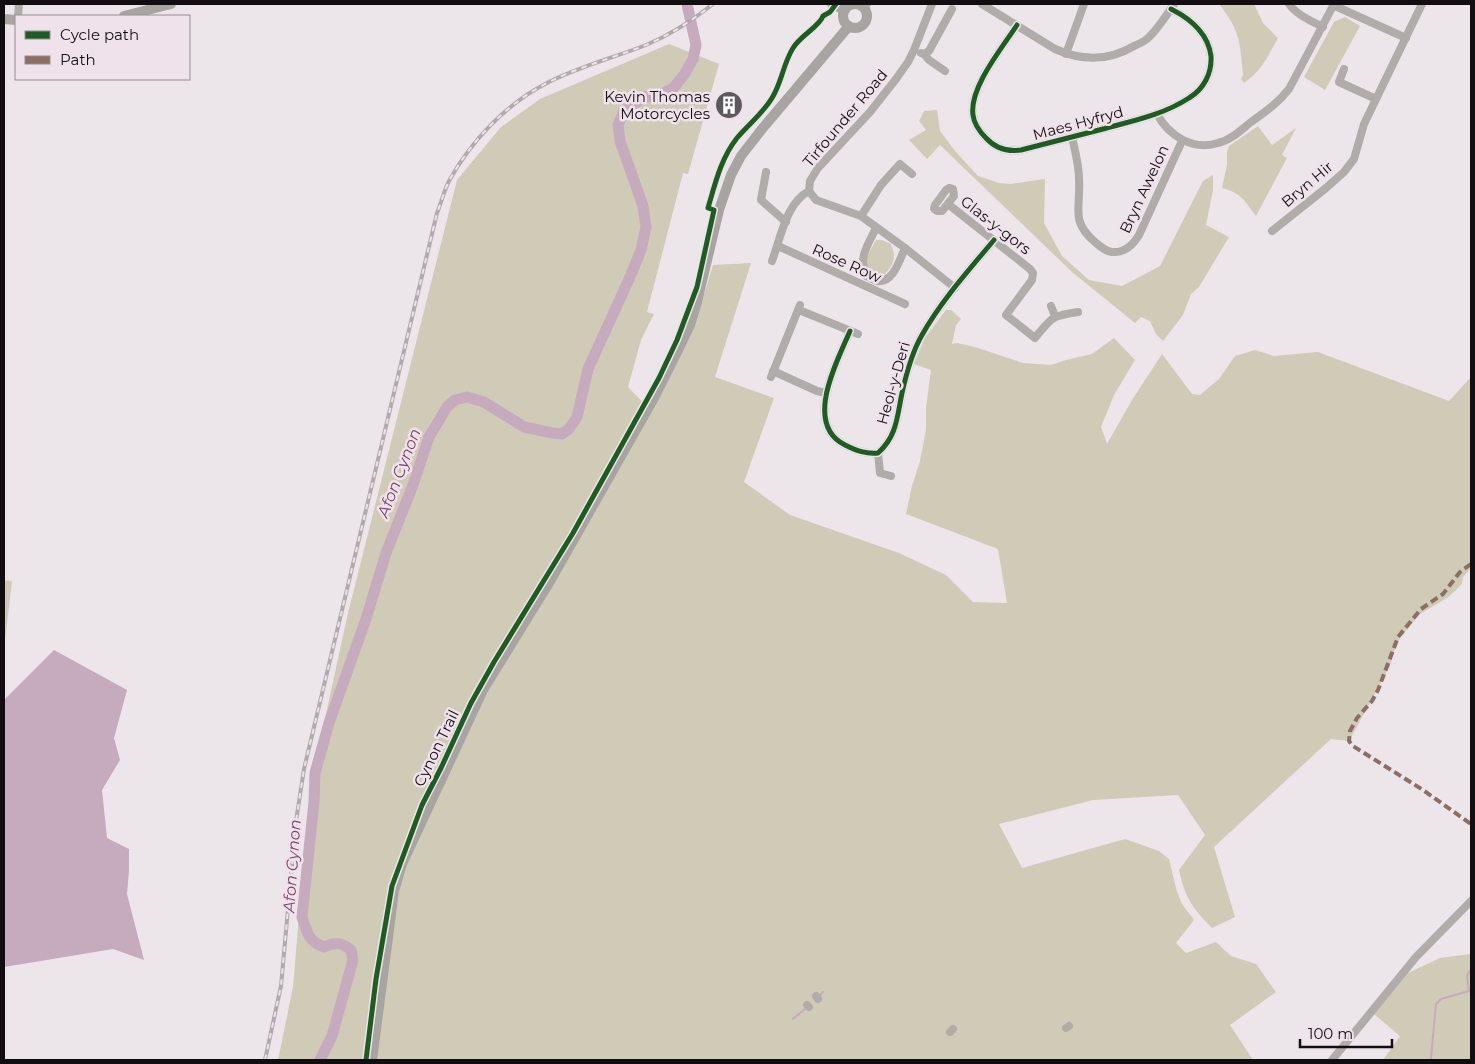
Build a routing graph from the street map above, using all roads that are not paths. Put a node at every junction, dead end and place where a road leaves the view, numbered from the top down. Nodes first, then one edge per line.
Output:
1 (171, 4) edge
2 (832, 4) edge
3 (932, 4) edge
4 (982, 4) edge
5 (1084, 4) edge
6 (1289, 4) edge
7 (1422, 4) edge
8 (1334, 5) edge
9 (865, 6) edge
10 (1173, 6) edge
11 (952, 9) dead end
12 (845, 10) junction
13 (128, 15) edge
14 (1017, 25) junction
15 (849, 26) junction
16 (1323, 27) junction
17 (1406, 38) junction
18 (914, 50) junction
19 (924, 54) junction
20 (1066, 54) junction
21 (1344, 69) dead end
22 (945, 71) dead end
23 (1376, 99) junction
24 (1157, 114) junction
25 (1072, 137) junction
26 (1182, 140) junction
27 (766, 172) dead end
28 (912, 174) dead end
29 (810, 191) junction
30 (948, 204) dead end
31 (861, 216) junction
32 (786, 222) junction
33 (876, 228) junction
34 (1272, 231) dead end
35 (994, 240) junction
36 (778, 246) junction
37 (905, 248) junction
38 (772, 261) dead end
39 (955, 288) junction
40 (905, 304) dead end
41 (1051, 306) dead end
42 (1078, 312) dead end
43 (1055, 316) junction
44 (826, 393) junction
45 (878, 453) junction
46 (891, 476) dead end
47 (1471, 901) edge
48 (372, 1060) edge
49 (1332, 1060) edge

1 - 13 main road
2 - 12 main road
3 - 18 street, Tirfounder Road
4 - 14 street
5 - 20 street
6 - 16 street
7 - 17 street, Bryn Hir
8 - 16 street
8 - 17 street
9 - 12 main road
9 - 15 main road
10 - 20 street
10 - 24 street, Maes Hyfryd
11 - 19 street
12 - 15 main road
14 - 20 street
14 - 25 street, Maes Hyfryd
15 - 48 main road
16 - 26 street
17 - 23 street, Bryn Hir
18 - 19 street
18 - 29 street, Tirfounder Road
19 - 22 street
21 - 23 street
23 - 34 street, Bryn Hir
24 - 25 street, Maes Hyfryd
24 - 26 street
25 - 26 street, Bryn Awelon
27 - 32 street
28 - 31 street
29 - 31 street
29 - 32 street, Tirfounder Road
30 - 35 street, Glas-y-gors
31 - 33 street
32 - 36 street, Tirfounder Road
33 - 37 street
33 - 37 street
35 - 39 street, Heol-y-Deri
35 - 43 street, Glas-y-gors
36 - 38 street, Tirfounder Road
36 - 40 street, Rose Row
37 - 39 street
39 - 45 street, Heol-y-Deri
41 - 43 street
42 - 43 street
44 - 44 street
44 - 45 street
45 - 46 street
47 - 49 street

